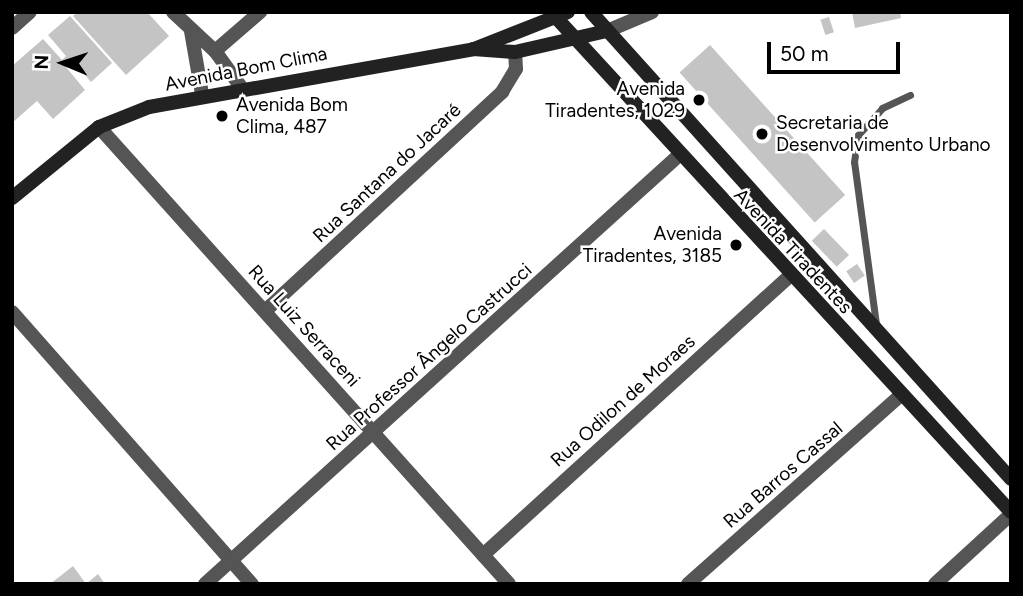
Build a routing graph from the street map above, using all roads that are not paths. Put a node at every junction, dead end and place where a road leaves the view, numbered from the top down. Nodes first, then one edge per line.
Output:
1 (30, 12) edge
2 (173, 12) edge
3 (260, 12) edge
4 (591, 12) edge
5 (652, 12) edge
6 (558, 14) edge
7 (12, 28) edge
8 (607, 30) junction
9 (191, 31) junction
10 (575, 40) junction
11 (473, 50) junction
12 (215, 51) junction
13 (515, 52) junction
14 (241, 87) junction
15 (202, 94) junction
16 (910, 95) dead end
17 (99, 127) junction
18 (678, 156) junction
19 (12, 198) edge
20 (790, 276) junction
21 (265, 311) junction
22 (12, 312) edge
23 (876, 329) junction
24 (902, 394) junction
25 (375, 433) junction
26 (1011, 479) edge
27 (1011, 513) edge
28 (483, 555) junction
29 (232, 561) junction
30 (205, 584) edge
31 (252, 584) edge
32 (509, 584) edge
33 (688, 584) edge
34 (935, 584) edge

1 - 7 street
2 - 9 street
3 - 12 street
4 - 8 main road, Avenida Tiradentes
5 - 8 street, Avenida Bom Clima
6 - 10 main road, Avenida Tiradentes
6 - 11 main road, Avenida Bom Clima
8 - 10 main road, Avenida Bom Clima
8 - 23 main road, Avenida Tiradentes
9 - 12 street
9 - 15 street
10 - 13 main road, Avenida Bom Clima
10 - 18 main road, Avenida Tiradentes
11 - 13 main road, Avenida Bom Clima
11 - 14 main road, Avenida Bom Clima
12 - 14 street
13 - 21 street, Rua Santana do Jacaré
14 - 15 main road, Avenida Bom Clima
15 - 17 main road, Avenida Bom Clima
16 - 23 lane
17 - 19 main road, Avenida Bom Clima
17 - 21 street, Rua Luiz Serraceni
18 - 20 main road, Avenida Tiradentes
18 - 25 street, Rua Professor Ângelo Castrucci
20 - 24 main road, Avenida Tiradentes
20 - 28 street, Rua Odilon de Moraes
21 - 25 street, Rua Luiz Serraceni
22 - 29 street
23 - 26 main road, Avenida Tiradentes
24 - 27 main road, Avenida Tiradentes
24 - 33 street, Rua Barros Cassal
25 - 28 street, Rua Luiz Serraceni
25 - 29 street, Rua Professor Ângelo Castrucci
27 - 34 street
28 - 32 street, Rua Luiz Serraceni
29 - 30 street, Rua Professor Ângelo Castrucci
29 - 31 street

